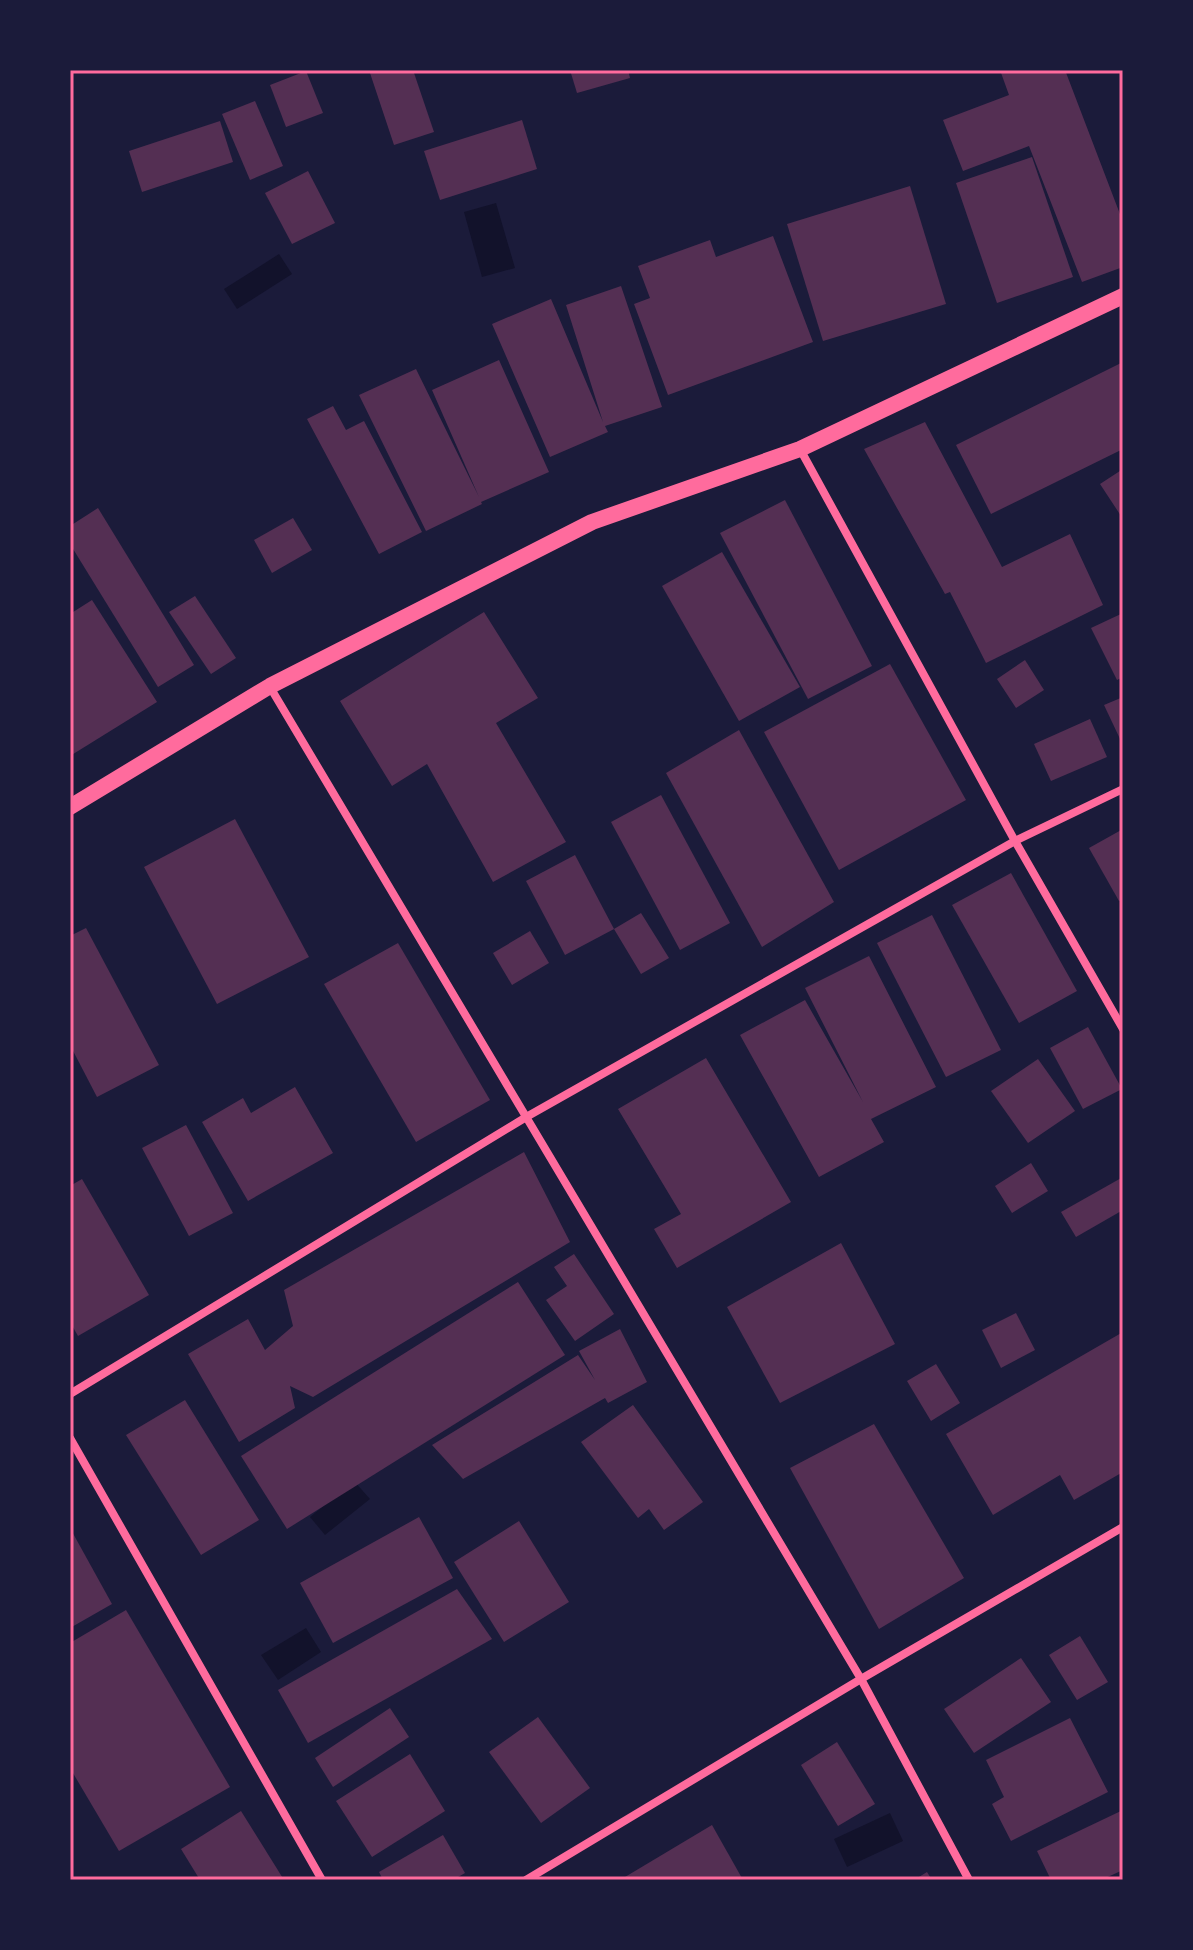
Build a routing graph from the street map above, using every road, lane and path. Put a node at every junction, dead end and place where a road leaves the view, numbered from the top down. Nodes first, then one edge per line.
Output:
1 (1123, 296) edge
2 (800, 449) junction
3 (270, 686) junction
4 (1123, 789) edge
5 (70, 807) edge
6 (1015, 841) junction
7 (1123, 1029) edge
8 (528, 1116) junction
9 (70, 1394) edge
10 (70, 1438) edge
11 (1123, 1527) edge
12 (861, 1679) junction
13 (322, 1880) edge
14 (526, 1880) edge
15 (969, 1880) edge

1 - 2 main road
2 - 3 main road
2 - 6 street
3 - 5 main road
3 - 8 street
4 - 6 street
6 - 7 street
6 - 8 street
8 - 9 street
8 - 12 street
10 - 13 street
11 - 12 street
12 - 14 street
12 - 15 street

